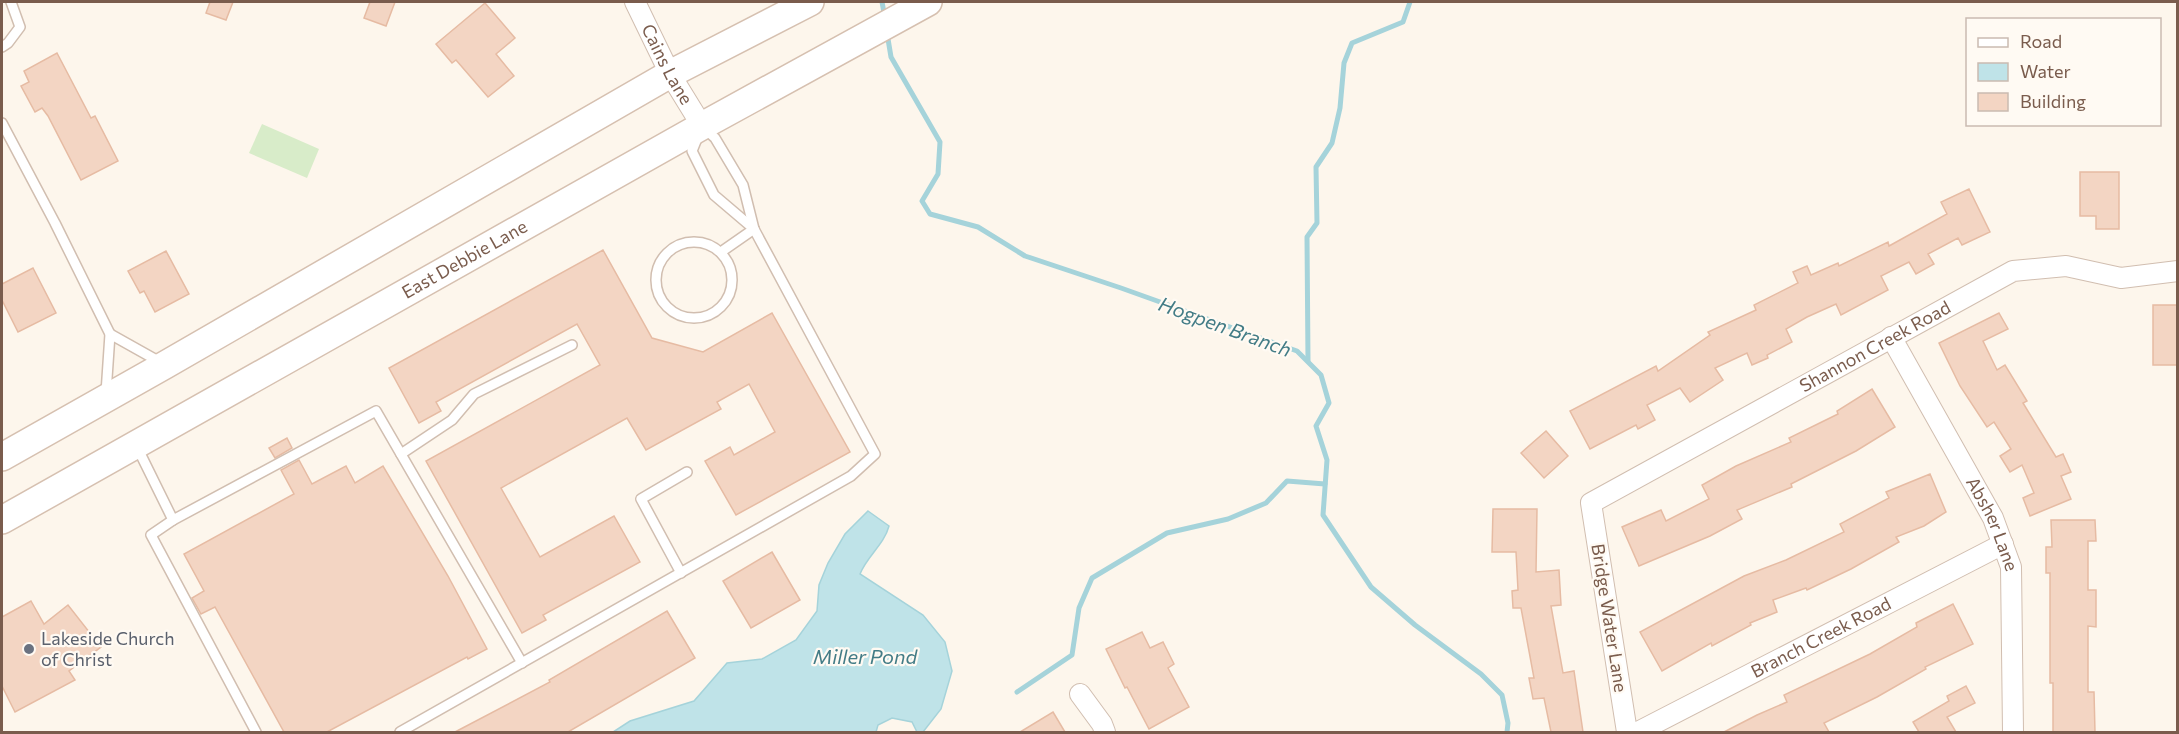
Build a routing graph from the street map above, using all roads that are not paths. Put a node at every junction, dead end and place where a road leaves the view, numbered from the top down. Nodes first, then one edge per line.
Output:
1 (11, 2) edge
2 (635, 2) edge
3 (928, 2) edge
4 (804, 5) edge
5 (2, 47) edge
6 (670, 74) junction
7 (2, 123) edge
8 (702, 126) junction
9 (754, 229) junction
10 (721, 252) junction
11 (2178, 270) edge
12 (110, 334) junction
13 (1891, 337) junction
14 (572, 345) dead end
15 (165, 365) junction
16 (106, 398) junction
17 (136, 445) junction
18 (400, 454) junction
19 (2, 457) edge
20 (687, 472) dead end
21 (1591, 503) joint
22 (2, 520) edge
23 (173, 520) junction
24 (2003, 544) junction
25 (681, 573) junction
26 (522, 663) junction
27 (1080, 694) dead end
28 (256, 732) edge
29 (400, 732) edge
30 (1105, 732) edge
31 (1627, 732) edge
32 (1638, 732) edge
33 (2013, 732) edge

1 - 5 lane
2 - 6 street, Cains Lane
3 - 8 main road, East Debbie Lane
4 - 6 main road
6 - 8 street, Cains Lane
6 - 15 main road
7 - 12 lane
8 - 9 lane
8 - 9 lane
8 - 17 main road, East Debbie Lane
9 - 10 lane
9 - 25 lane
10 - 10 lane
11 - 13 street, Shannon Creek Road
12 - 15 lane
12 - 16 lane
13 - 21 street, Shannon Creek Road
13 - 24 street, Absher Lane
14 - 18 lane
15 - 16 main road
16 - 19 main road
17 - 22 main road, East Debbie Lane
17 - 23 lane
18 - 23 lane
18 - 26 lane
20 - 25 lane
21 - 31 street, Bridge Water Lane
23 - 28 lane
24 - 32 street, Branch Creek Road
24 - 33 street, Absher Lane
25 - 26 lane
26 - 29 lane
27 - 30 street

